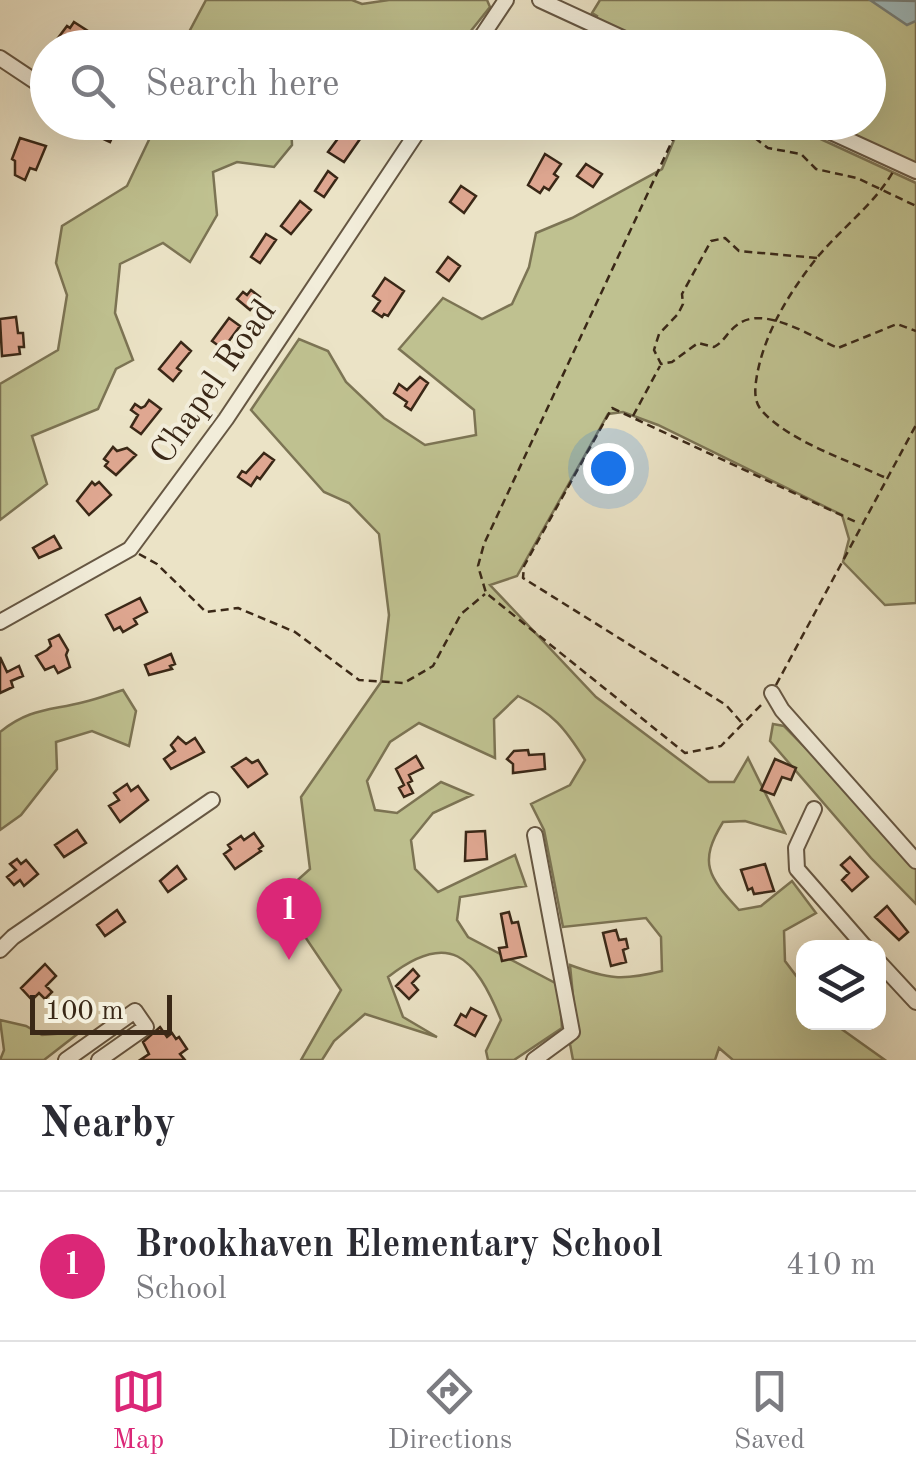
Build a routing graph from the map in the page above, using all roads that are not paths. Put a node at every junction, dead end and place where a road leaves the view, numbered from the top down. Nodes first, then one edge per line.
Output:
1 (506, 0) edge
2 (540, 0) edge
3 (486, 30) edge
4 (605, 30) edge
5 (0, 58) edge
6 (30, 78) edge
7 (412, 140) edge
8 (848, 140) edge
9 (916, 172) edge
10 (0, 622) edge
11 (772, 693) road end
12 (212, 800) dead end
13 (814, 809) dead end
14 (535, 835) dead end
15 (916, 861) edge
16 (859, 940) edge
17 (0, 950) edge
18 (886, 970) edge
19 (916, 1002) edge
20 (85, 1046) junction
21 (66, 1060) edge
22 (97, 1060) edge
23 (534, 1060) edge

1 - 3 street
2 - 4 street
5 - 6 street
7 - 10 street, Chapel Road
8 - 9 street
11 - 15 street
12 - 17 street
13 - 16 street
14 - 23 street
18 - 19 street
20 - 21 street
20 - 22 street
20 - 22 street

